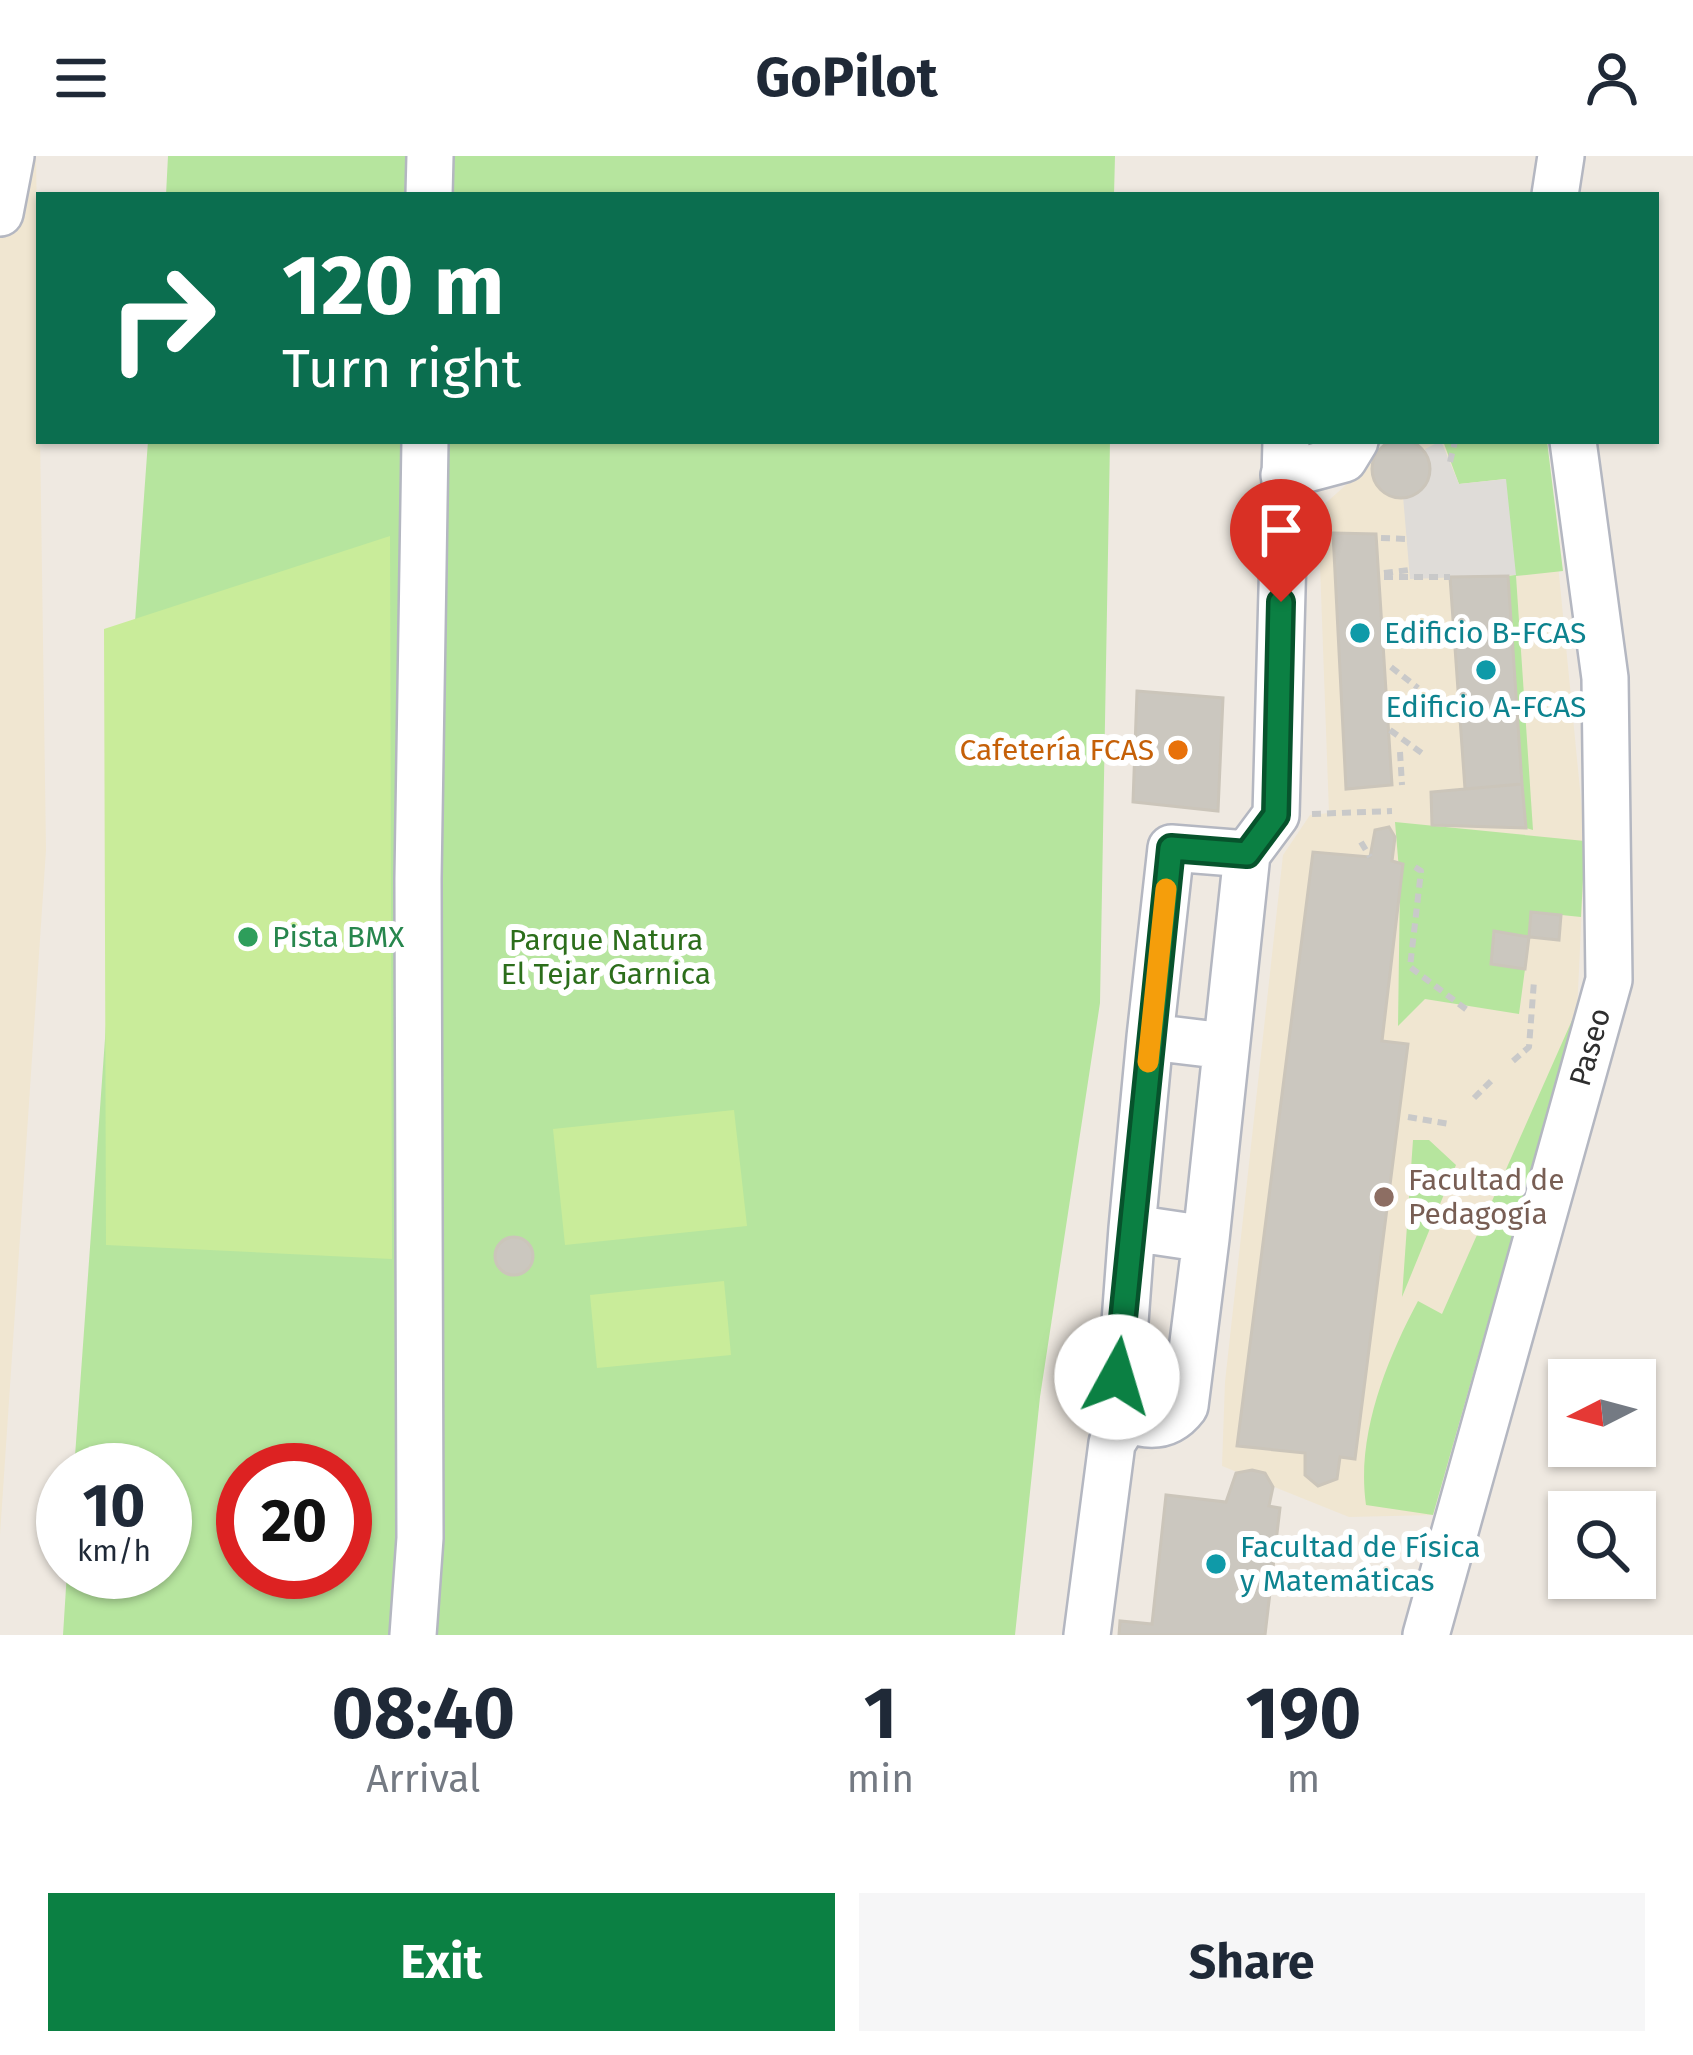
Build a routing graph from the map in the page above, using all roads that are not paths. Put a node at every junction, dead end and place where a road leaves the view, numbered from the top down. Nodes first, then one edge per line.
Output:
1 (11, 156) edge
2 (430, 156) edge
3 (1561, 156) edge
4 (429, 192) edge
5 (1555, 192) edge
6 (0, 213) edge
7 (425, 444) edge
8 (1353, 444) edge
9 (1574, 444) edge
10 (1285, 458) edge
11 (1247, 854) junction
12 (1150, 1037) junction
13 (1225, 1046) junction
14 (1132, 1228) junction
15 (1206, 1239) junction
16 (1122, 1398) junction
17 (413, 1635) edge
18 (1088, 1635) edge
19 (1426, 1635) edge

1 - 6 street
2 - 4 street
3 - 5 street
7 - 17 street
8 - 10 street
9 - 19 street, Paseo
10 - 11 street
11 - 12 street
11 - 13 street
12 - 13 street
12 - 14 street
13 - 15 street
14 - 15 street
14 - 16 street
15 - 16 street
16 - 18 street

